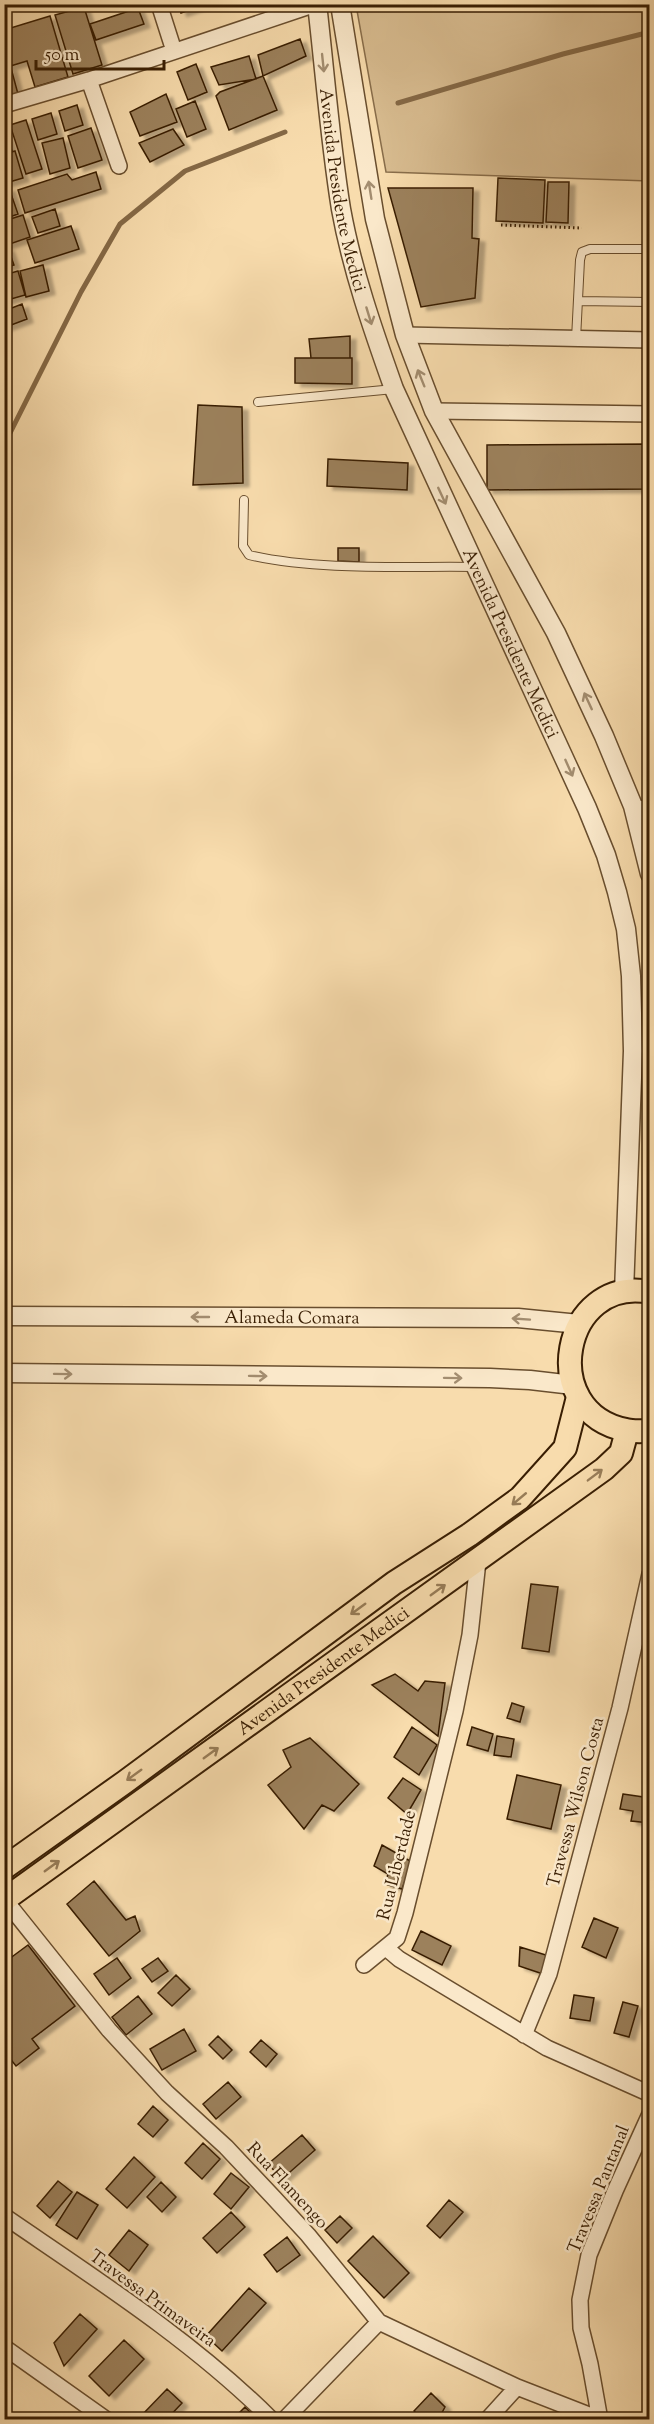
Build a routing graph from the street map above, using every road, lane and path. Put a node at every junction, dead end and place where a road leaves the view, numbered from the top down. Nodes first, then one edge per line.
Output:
1 (159, 4) edge
2 (317, 4) edge
3 (340, 4) edge
4 (174, 51) junction
5 (89, 80) junction
6 (4, 105) edge
7 (358, 108) junction
8 (329, 114) junction
9 (119, 166) dead end
10 (501, 225) dead end
11 (582, 228) dead end
12 (650, 249) edge
13 (578, 301) junction
14 (650, 302) edge
15 (405, 335) junction
16 (576, 339) junction
17 (650, 340) edge
18 (393, 389) junction
19 (258, 402) dead end
20 (434, 411) junction
21 (650, 414) edge
22 (244, 500) dead end
23 (477, 567) junction
24 (641, 805) edge
25 (650, 874) edge
26 (624, 1292) junction
27 (650, 1292) edge
28 (4, 1316) edge
29 (579, 1324) junction
30 (4, 1373) edge
31 (575, 1391) junction
32 (627, 1431) junction
33 (650, 1431) edge
34 (478, 1561) junction
35 (650, 1574) edge
36 (4, 1868) edge
37 (5, 1900) edge
38 (386, 1948) junction
39 (364, 1965) dead end
40 (524, 2035) junction
41 (650, 2094) edge
42 (650, 2114) edge
43 (4, 2216) edge
44 (379, 2322) junction
45 (4, 2347) edge
46 (517, 2387) junction
47 (599, 2419) edge
48 (107, 2420) edge
49 (272, 2420) edge
50 (284, 2420) edge
51 (487, 2420) edge

1 - 4 street
2 - 4 street
2 -> 8 street, Avenida Presidente Medici
3 - 7 street, Avenida Presidente Medici
4 - 5 street
5 - 6 street
5 - 9 street
7 - 8 street
15 -> 7 street, Avenida Presidente Medici
8 -> 18 street, Avenida Presidente Medici
10 - 11 path
12 - 13 lane
13 - 14 lane
13 - 16 lane
15 - 16 street
20 -> 15 street, Avenida Presidente Medici
16 - 17 street
18 - 19 lane
18 -> 23 street, Avenida Presidente Medici
20 - 21 street
24 -> 20 street, Avenida Presidente Medici
22 - 23 lane
23 -> 26 street, Avenida Presidente Medici
24 - 25 street, Avenida Presidente Medici
26 - 27 main road
26 - 29 main road
29 -> 28 street, Alameda Comara
29 - 31 main road, Avenida Presidente Medici
30 -> 31 street
31 - 32 main road
31 -> 36 main road, Avenida Presidente Medici
32 - 33 main road
34 -> 32 main road, Avenida Presidente Medici
37 -> 34 main road, Avenida Presidente Medici
34 - 38 street, Rua Liberdade
35 - 40 street, Travessa Wilson Costa
37 - 44 street, Rua Flamengo
38 - 39 street
38 - 40 street, Rua Liberdade
40 - 41 street, Rua Liberdade
42 - 47 street, Travessa Pantanal
43 - 49 street, Travessa Primaveira
44 - 46 street, Rua Flamengo
44 - 50 street
45 - 48 street
46 - 47 street, Rua Flamengo
46 - 51 street

